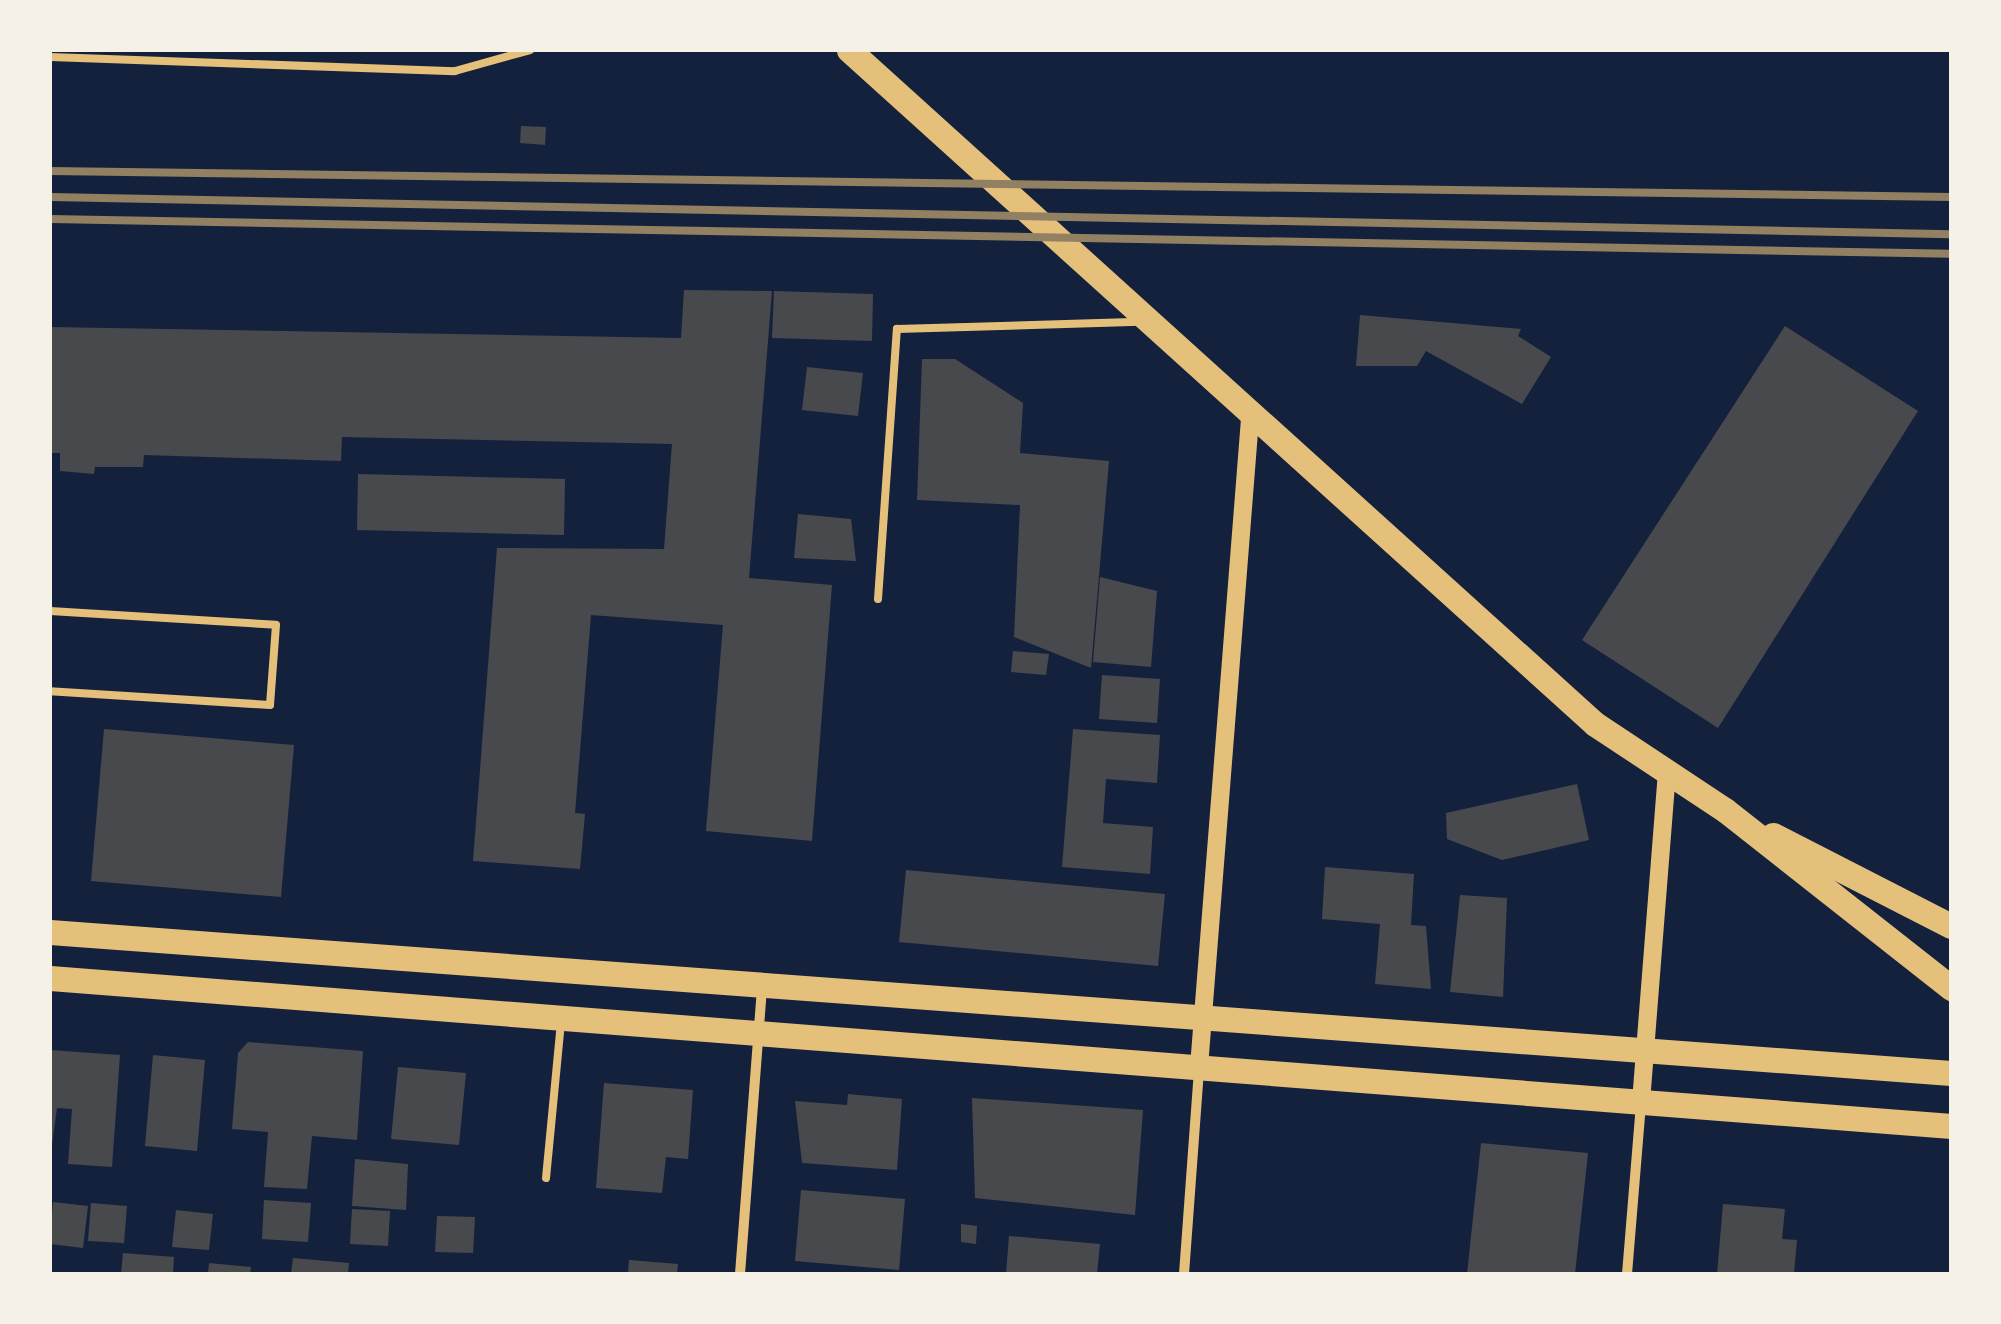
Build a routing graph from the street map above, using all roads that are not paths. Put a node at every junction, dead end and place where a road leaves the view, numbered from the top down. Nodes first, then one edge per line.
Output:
1 (278, 50) edge
2 (530, 50) edge
3 (849, 50) edge
4 (50, 58) edge
5 (278, 64) junction
6 (1140, 322) junction
7 (1250, 419) junction
8 (878, 599) dead end
9 (50, 611) edge
10 (50, 691) edge
11 (1666, 768) junction
12 (1725, 810) junction
13 (1951, 926) edge
14 (50, 932) edge
15 (50, 978) edge
16 (762, 988) junction
17 (1951, 988) edge
18 (562, 1018) junction
19 (1203, 1022) junction
20 (758, 1034) junction
21 (1644, 1056) junction
22 (1199, 1067) junction
23 (1951, 1073) edge
24 (1641, 1102) junction
25 (1951, 1126) edge
26 (546, 1178) dead end
27 (740, 1274) edge
28 (1184, 1274) edge
29 (1627, 1274) edge

1 - 5 lane
2 - 5 lane
3 - 6 main road
4 - 5 lane
6 - 7 main road
6 - 8 lane
7 - 11 main road
7 - 19 street
9 - 10 lane
11 - 12 main road
11 - 21 street
12 - 13 main road
12 - 17 main road
14 - 16 main road
15 - 18 main road
16 - 19 main road
16 - 20 street
18 - 20 main road
18 - 26 lane
19 - 21 main road
19 - 22 street
20 - 22 main road
20 - 27 street
21 - 23 main road
21 - 24 street
22 - 24 main road
22 - 28 street
24 - 25 main road
24 - 29 street

